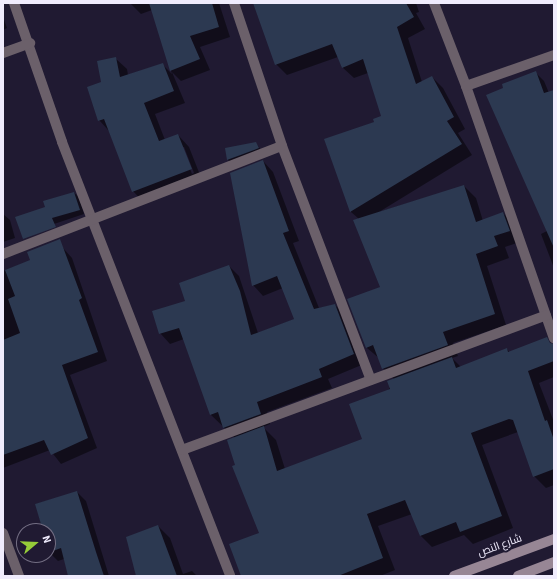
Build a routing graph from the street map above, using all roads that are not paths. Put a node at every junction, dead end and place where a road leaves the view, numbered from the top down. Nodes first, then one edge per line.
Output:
1 (14, 3) edge
2 (234, 3) edge
3 (434, 3) edge
4 (30, 43) junction
5 (3, 53) edge
6 (554, 54) edge
7 (466, 86) junction
8 (282, 146) junction
9 (93, 220) junction
10 (3, 254) edge
11 (546, 315) junction
12 (554, 338) edge
13 (371, 380) junction
14 (182, 450) junction
15 (3, 533) edge
16 (554, 539) edge
17 (554, 562) edge
18 (19, 576) edge
19 (230, 576) edge
20 (454, 576) edge
21 (518, 576) edge

1 - 4 street
2 - 8 street
3 - 7 street
4 - 5 street
4 - 9 street
6 - 7 street
7 - 11 street
8 - 9 street
8 - 13 street
9 - 10 street
9 - 14 street
11 - 12 street
11 - 13 street
13 - 14 street
14 - 19 street
15 - 18 street
16 - 20 main road, شارع النص
17 - 21 main road

